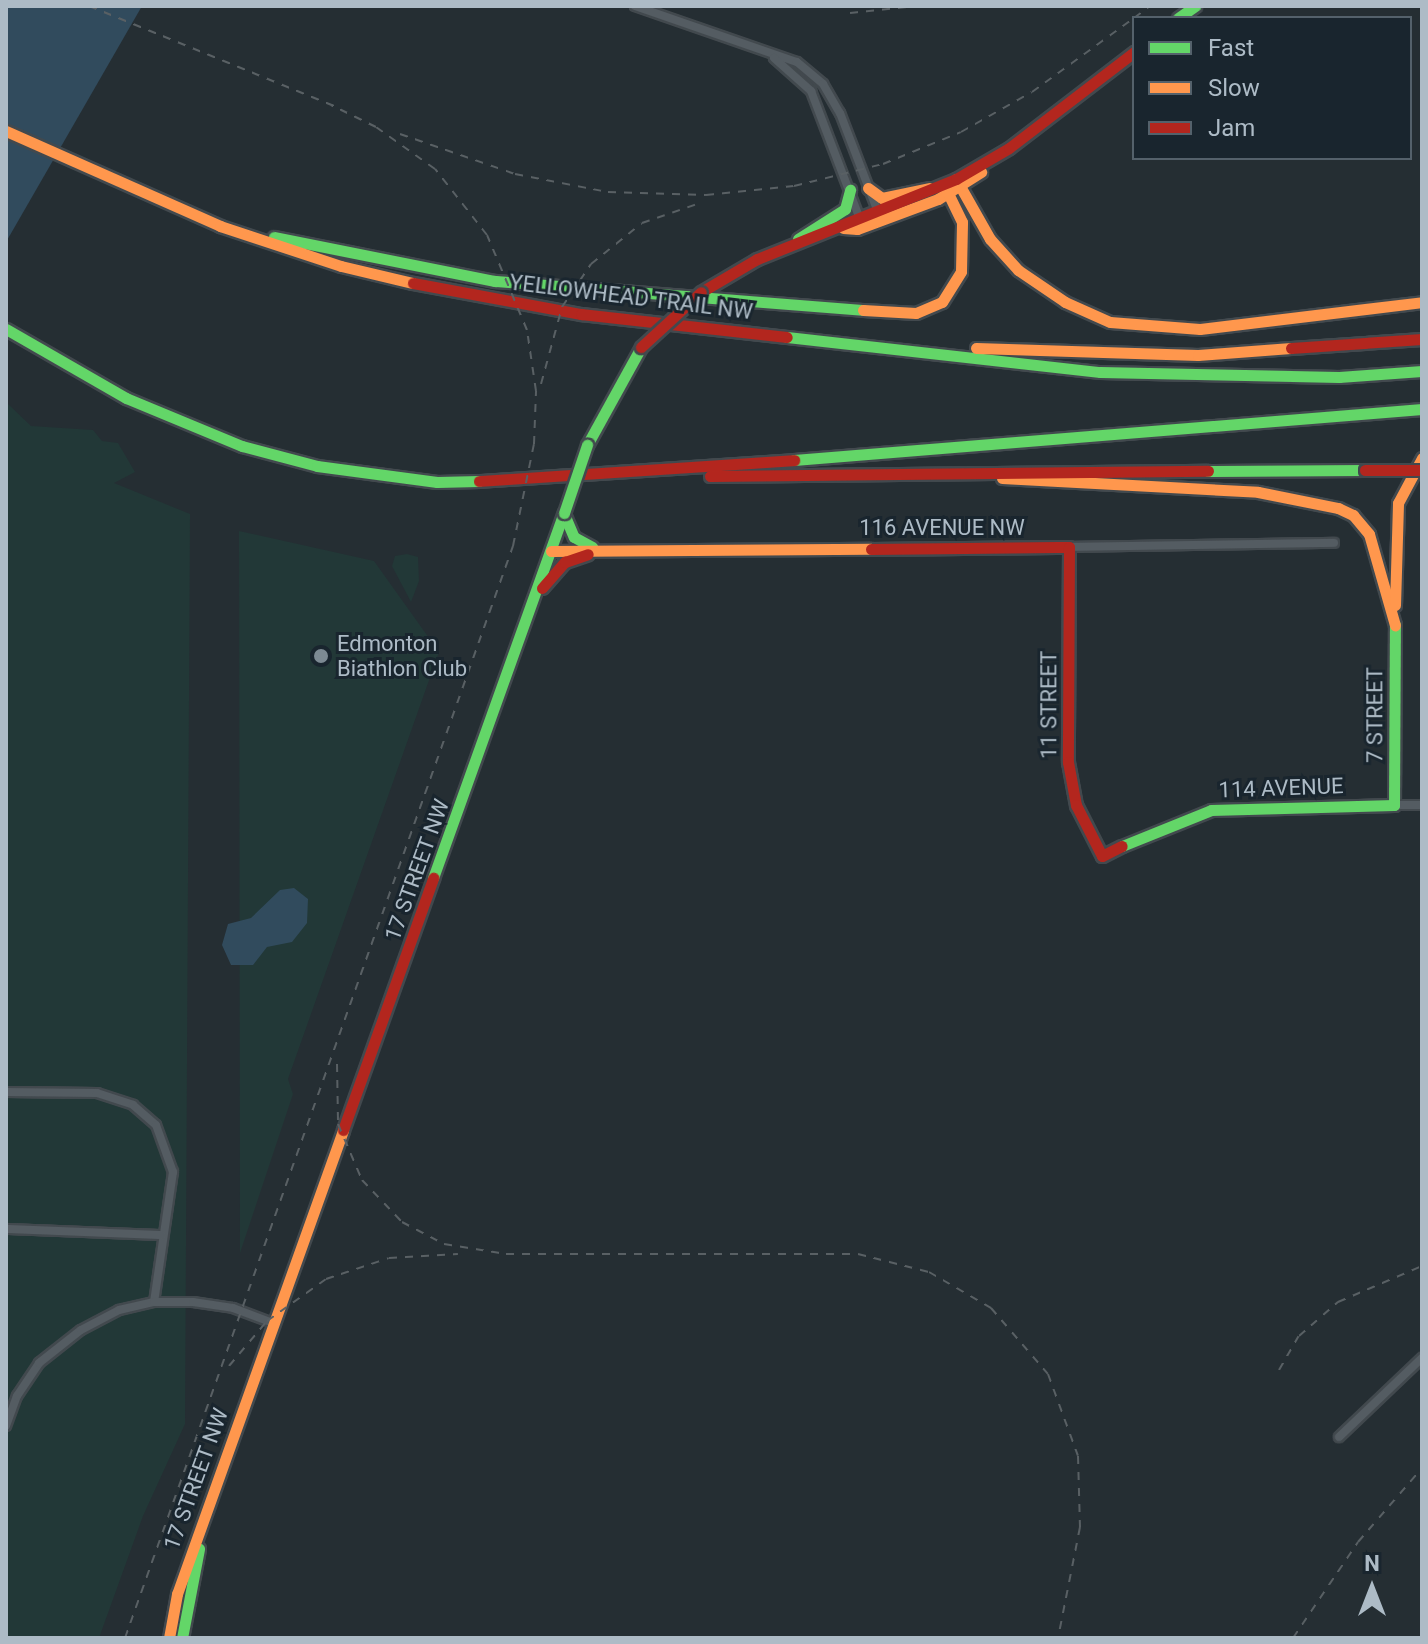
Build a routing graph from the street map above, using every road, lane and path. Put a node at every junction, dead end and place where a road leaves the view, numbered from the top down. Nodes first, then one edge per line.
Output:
1 (635, 6) edge
2 (767, 52) junction
3 (1132, 54) edge
4 (6, 131) edge
5 (959, 182) junction
6 (868, 188) junction
7 (943, 189) junction
8 (850, 190) junction
9 (880, 216) junction
10 (861, 223) junction
11 (220, 226) junction
12 (783, 249) junction
13 (1422, 302) edge
14 (6, 329) edge
15 (1422, 339) edge
16 (824, 341) junction
17 (1422, 371) edge
18 (1422, 409) edge
19 (1422, 458) edge
20 (927, 470) junction
21 (1422, 470) edge
22 (593, 476) junction
23 (564, 513) junction
24 (1334, 543) dead end
25 (1069, 547) junction
26 (612, 549) junction
27 (551, 551) junction
28 (536, 596) junction
29 (1395, 625) junction
30 (1394, 805) junction
31 (1422, 805) edge
32 (1102, 856) joint
33 (6, 1092) edge
34 (6, 1229) edge
35 (162, 1235) junction
36 (154, 1302) junction
37 (273, 1323) junction
38 (1422, 1358) edge
39 (6, 1426) edge
40 (1339, 1437) dead end
41 (211, 1498) junction
42 (169, 1638) edge
43 (182, 1638) edge

1 - 2 street
2 - 6 street
2 - 8 street
3 - 5 main road
4 - 11 main road, YELLOWHEAD TRAIL NW
5 - 7 main road
5 - 13 main road
6 - 7 main road
6 - 9 street
7 - 9 main road, 17 STREET NW
7 - 11 main road
8 - 10 street
8 - 12 main road
9 - 10 main road, 17 STREET NW
10 - 12 main road, 17 STREET NW
11 - 16 main road, YELLOWHEAD TRAIL NW
12 - 23 main road, 17 STREET NW, bridge
14 - 22 main road
15 - 16 main road
16 - 17 main road, YELLOWHEAD TRAIL NW
18 - 22 main road
19 - 29 main road, 7 STREET
20 - 21 main road, bridge
20 - 22 main road
20 - 29 main road
23 - 26 main road
23 - 27 main road, 17 STREET NW
24 - 25 street, 116 AVENUE NW
25 - 26 main road, 116 AVENUE NW
25 - 32 main road, 11 STREET
26 - 27 main road, 116 AVENUE NW
26 - 28 main road
27 - 28 main road, 17 STREET NW
28 - 37 main road, 17 STREET NW
29 - 30 main road, 7 STREET
30 - 31 street, 114 AVENUE
30 - 32 main road, 114 AVENUE
33 - 35 street
34 - 35 street
35 - 36 street
36 - 37 street
36 - 39 street
37 - 41 main road, 17 STREET NW
38 - 40 street
41 - 42 main road, 17 STREET NW
41 - 43 main road

